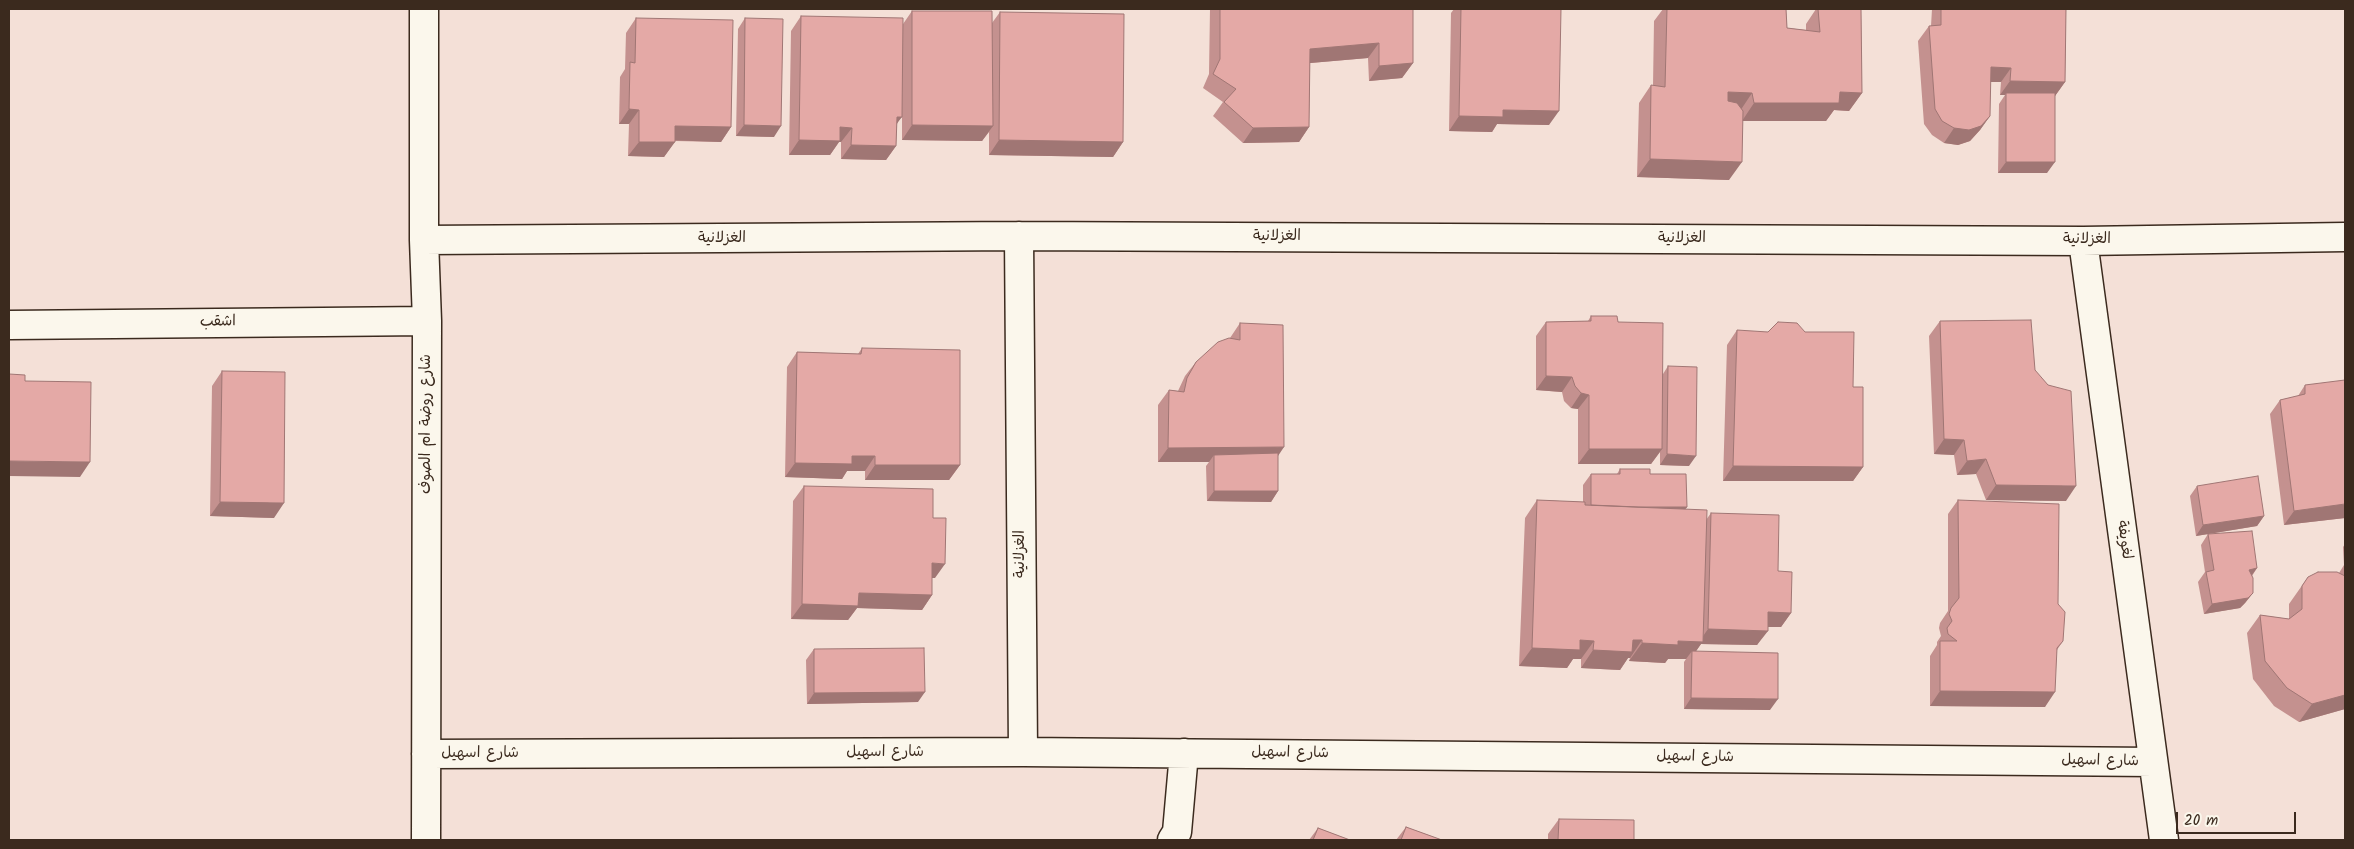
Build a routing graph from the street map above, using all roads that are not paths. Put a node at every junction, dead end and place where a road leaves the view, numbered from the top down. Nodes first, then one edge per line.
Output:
1 (424, 9) edge
2 (1019, 236) junction
3 (2345, 237) edge
4 (424, 240) junction
5 (2083, 241) junction
6 (427, 321) junction
7 (9, 325) edge
8 (1023, 752) junction
9 (426, 754) junction
10 (1184, 754) junction
11 (2153, 762) junction
12 (426, 840) edge
13 (1172, 840) edge
14 (2164, 840) edge

1 - 4 street, شارع روضة ام الصوف
2 - 4 street, الغزلانية
2 - 5 street, الغزلانية
2 - 8 street, الغزلانية
3 - 5 street, الغزلانية
4 - 6 street, شارع روضة ام الصوف
5 - 11 street, لغويفة
6 - 7 street, اشقب
6 - 9 street, شارع روضة ام الصوف
8 - 9 street, شارع اسهيل
8 - 10 street, شارع اسهيل
9 - 12 street, شارع روضة ام الصوف
10 - 11 street, شارع اسهيل
10 - 13 street
11 - 14 street, لغويفة

